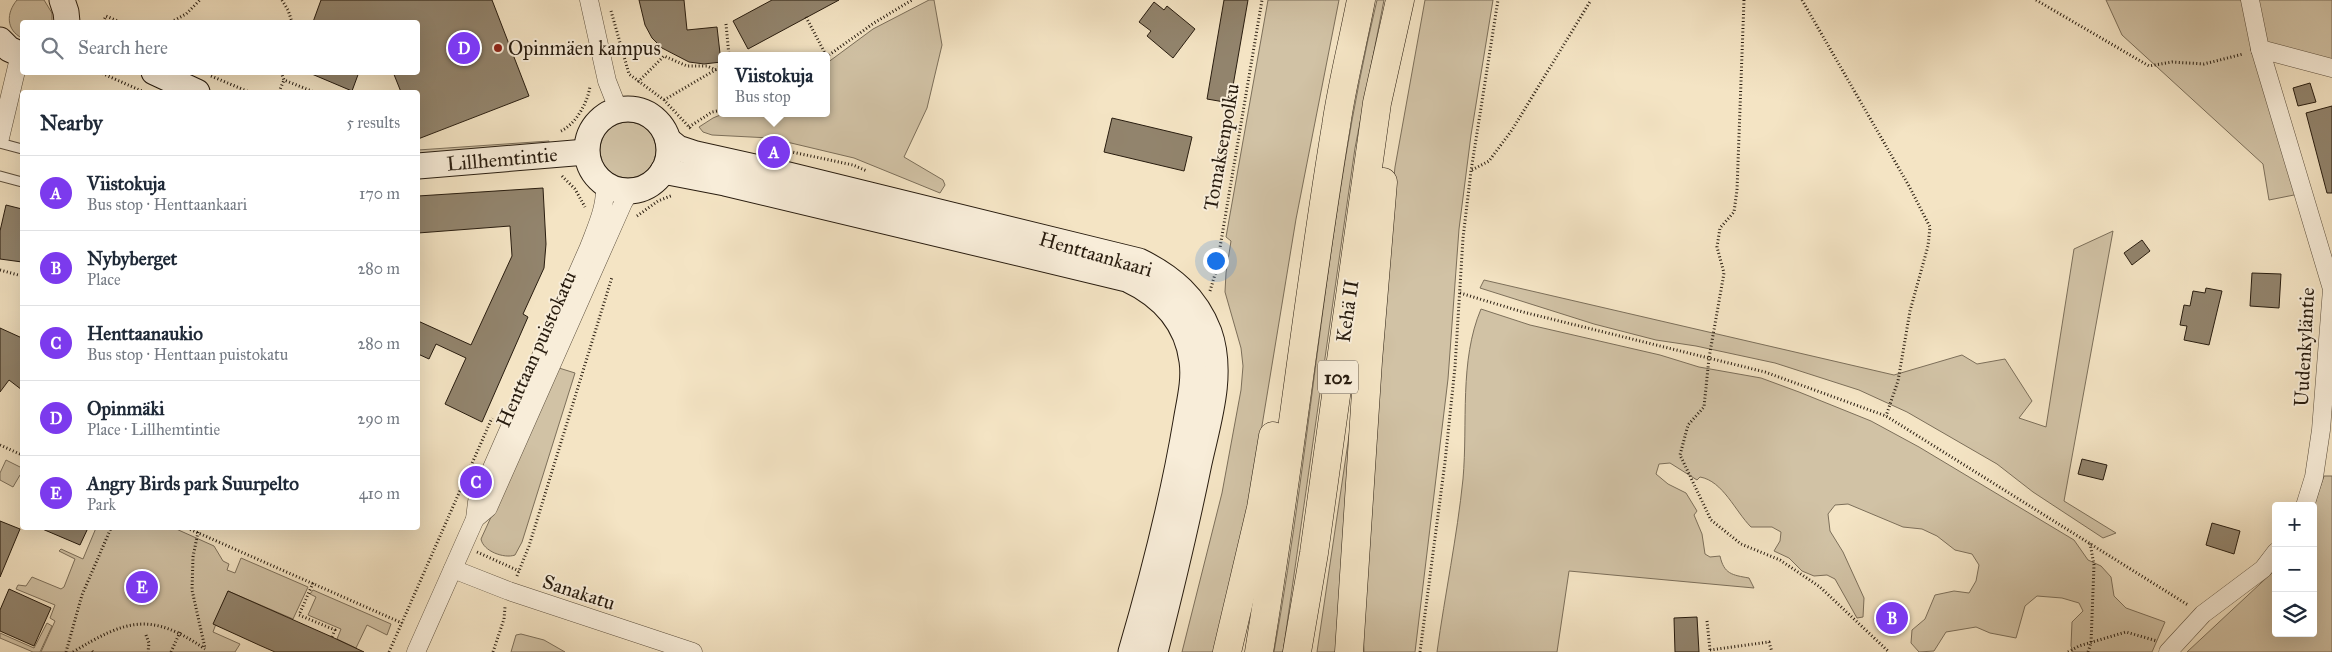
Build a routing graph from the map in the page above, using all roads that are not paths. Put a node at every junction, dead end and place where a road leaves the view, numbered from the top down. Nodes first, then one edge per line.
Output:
1 (589, 0) edge
2 (1361, 0) edge
3 (1400, 0) edge
4 (2250, 0) edge
5 (0, 40) edge
6 (2260, 49) junction
7 (20, 54) edge
8 (20, 58) edge
9 (2332, 68) edge
10 (160, 75) edge
11 (193, 90) edge
12 (1377, 103) junction
13 (618, 109) junction
14 (0, 138) edge
15 (668, 140) junction
16 (0, 143) edge
17 (20, 148) edge
18 (586, 152) junction
19 (420, 166) edge
20 (663, 171) junction
21 (0, 176) edge
22 (20, 181) edge
23 (605, 185) junction
24 (630, 191) junction
25 (1300, 371) junction
26 (2305, 502) edge
27 (475, 520) junction
28 (2272, 557) edge
29 (453, 569) junction
30 (2171, 649) edge
31 (416, 652) edge
32 (692, 652) edge
33 (1131, 652) edge
34 (1154, 652) edge
35 (1227, 652) edge
36 (1259, 652) edge
37 (1297, 652) edge
38 (1349, 652) edge

1 - 13 street
2 - 25 highway, Kehä II / 102
3 - 12 highway, Kehä II / 102
4 - 6 street, Uudenkyläntie
5 - 7 main road
6 - 9 street
6 - 26 street, Uudenkyläntie
8 - 14 street
10 - 11 main road
12 - 37 highway, Kehä II / 102
12 - 38 highway
13 - 15 main road
13 - 18 main road
15 - 20 main road
15 - 34 main road, Henttaankaari
16 - 17 lane
18 - 19 main road, Lillhemtintie
18 - 23 main road
20 - 24 main road
20 - 33 main road, Henttaankaari
21 - 22 lane
23 - 24 main road
23 - 27 street, Henttaan puistokatu
24 - 27 street, Henttaan puistokatu
25 - 35 highway
25 - 36 highway, Kehä II / 102
27 - 29 street, Henttaan puistokatu
28 - 30 street
29 - 31 street, Henttaan puistokatu
29 - 32 street, Sanakatu

